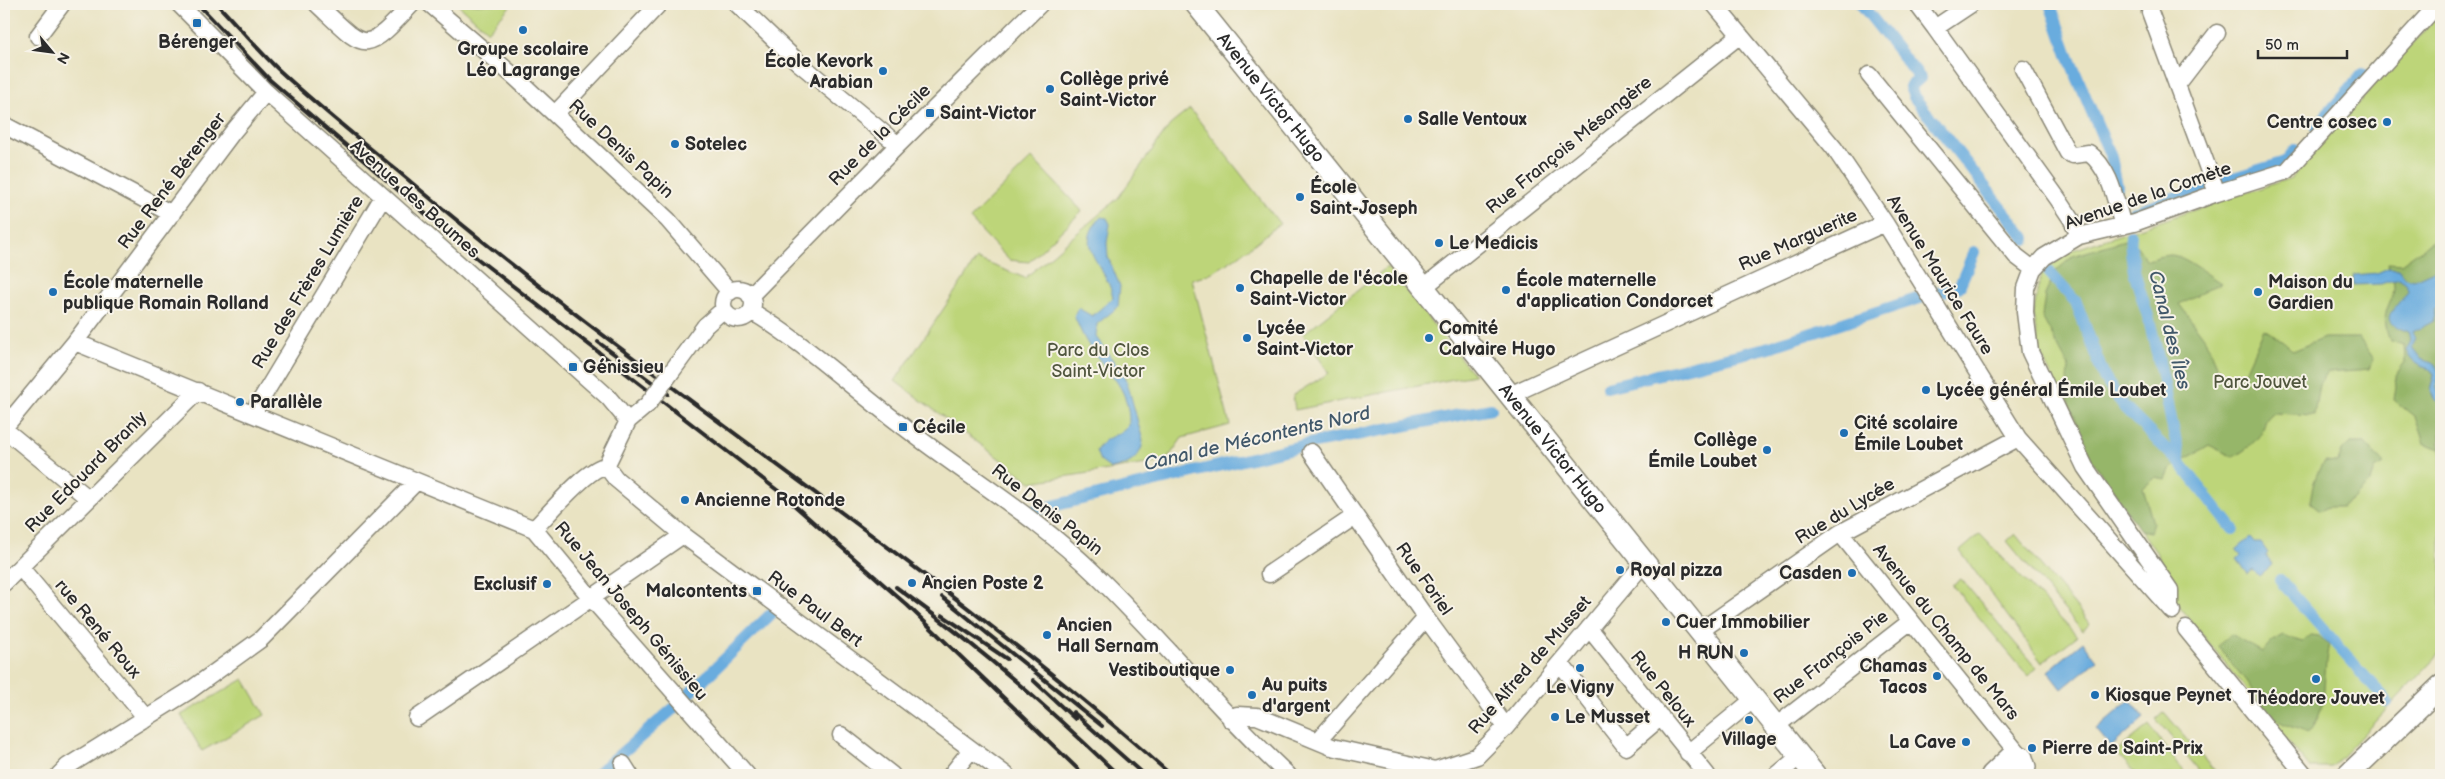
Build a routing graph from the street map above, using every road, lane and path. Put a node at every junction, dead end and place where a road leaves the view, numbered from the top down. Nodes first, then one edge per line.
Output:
1 (62, 4) edge
2 (179, 4) edge
3 (317, 4) edge
4 (412, 4) edge
5 (430, 4) edge
6 (659, 4) edge
7 (737, 4) edge
8 (1040, 4) edge
9 (1196, 4) edge
10 (1714, 4) edge
11 (1917, 4) edge
12 (1971, 4) edge
13 (2420, 4) edge
14 (2438, 4) edge
15 (2150, 12) dead end
16 (2419, 25) junction
17 (1935, 28) junction
18 (2217, 33) dead end
19 (1740, 35) junction
20 (38, 36) dead end
21 (2023, 69) dead end
22 (1869, 75) dead end
23 (2177, 85) junction
24 (266, 92) junction
25 (555, 114) junction
26 (4, 125) edge
27 (898, 145) junction
28 (2217, 192) junction
29 (383, 197) junction
30 (172, 214) junction
31 (1885, 223) junction
32 (2123, 226) junction
33 (2079, 236) junction
34 (2033, 269) junction
35 (1424, 287) junction
36 (730, 292) junction
37 (750, 303) junction
38 (724, 309) junction
39 (75, 342) junction
40 (198, 391) junction
41 (1510, 395) junction
42 (253, 413) junction
43 (628, 421) junction
44 (4, 429) edge
45 (2018, 438) junction
46 (1311, 452) dead end
47 (606, 466) junction
48 (416, 482) junction
49 (88, 498) junction
50 (1355, 516) junction
51 (534, 528) junction
52 (1840, 533) junction
53 (683, 535) junction
54 (1644, 563) junction
55 (20, 566) junction
56 (1269, 574) dead end
57 (4, 582) edge
58 (591, 598) junction
59 (2171, 610) joint
60 (1426, 618) junction
61 (1911, 621) junction
62 (1589, 628) junction
63 (2186, 629) dead end
64 (1700, 631) junction
65 (1560, 663) junction
66 (2441, 686) edge
67 (1754, 699) junction
68 (2441, 705) edge
69 (1660, 717) junction
70 (146, 718) junction
71 (417, 718) dead end
72 (1231, 720) junction
73 (1776, 726) junction
74 (1506, 728) junction
75 (841, 735) dead end
76 (1318, 741) junction
77 (971, 750) junction
78 (1688, 752) junction
79 (1800, 756) junction
80 (2016, 770) edge
81 (1432, 772) edge
82 (59, 775) edge
83 (747, 775) edge
84 (892, 775) edge
85 (951, 775) edge
86 (1006, 775) edge
87 (1288, 775) edge
88 (1707, 775) edge
89 (1777, 775) edge
90 (1816, 775) edge
91 (2305, 775) edge
92 (2353, 775) edge

1 - 20 street
2 - 24 street, Avenue des Baumes
3 - 4 street
5 - 25 street, Rue Denis Papin
6 - 25 street
7 - 27 street
8 - 27 street, Rue de la Cécile
9 - 35 main road, Avenue Victor Hugo
10 - 19 street, Avenue Maurice Faure
11 - 17 street
12 - 17 street
13 - 16 street
14 - 16 street, Avenue de la Comète
15 - 23 street
16 - 28 street, Avenue de la Comète
17 - 33 street
18 - 23 street
19 - 31 street, Avenue Maurice Faure
19 - 35 street, Rue François Mésangère
21 - 32 street
22 - 34 street
23 - 28 street
24 - 29 street, Avenue des Baumes
24 - 30 street, Rue René Bérenger
25 - 36 street, Rue Denis Papin
26 - 30 street
27 - 37 street, Rue de la Cécile
28 - 32 street, Avenue de la Comète
29 - 42 street, Rue des Frères Lumière
29 - 43 street, Avenue des Baumes
30 - 39 street, Rue René Bérenger
31 - 41 street, Rue Marguerite
31 - 45 street, Avenue Maurice Faure
32 - 33 street, Avenue de la Comète
33 - 34 street, Avenue de la Comète
34 - 59 street, Avenue de la Comète
35 - 41 main road, Avenue Victor Hugo
36 - 37 street
36 - 38 street
37 - 38 street
37 - 72 street, Rue Denis Papin
38 - 43 street, bridge
39 - 40 street, Rue Jean Joseph Génissieu
39 - 44 street, Rue René Bérenger
40 - 42 street, Rue Jean Joseph Génissieu
40 - 49 street, Rue Edouard Branly
41 - 54 main road, Avenue Victor Hugo
42 - 48 street, Rue Jean Joseph Génissieu
43 - 47 street
44 - 49 street
45 - 52 street, Rue du Lycée
45 - 59 street, Avenue Maurice Faure
46 - 50 street, Rue Foriel
47 - 51 street
47 - 53 street, Rue Paul Bert
48 - 51 street, Rue Jean Joseph Génissieu
48 - 70 street
49 - 55 street, Rue Edouard Branly
50 - 56 street
50 - 60 street, Rue Foriel
51 - 58 street, Rue Jean Joseph Génissieu
52 - 61 street, Avenue du Champ de Mars
52 - 64 street, Rue du Lycée
53 - 58 street
53 - 77 street, Rue Paul Bert
54 - 62 street, Rue Alfred de Musset
54 - 64 main road, Avenue Victor Hugo
55 - 57 street, Rue Edouard Branly
55 - 70 street, rue René Roux
58 - 71 street
58 - 83 street, Rue Jean Joseph Génissieu
60 - 74 street, Rue Foriel
60 - 76 street
61 - 73 street, Rue François Pie
61 - 80 street, Avenue du Champ de Mars
62 - 65 street, Rue Alfred de Musset
62 - 69 street, Rue Peloux
63 - 91 street
64 - 67 main road, Avenue Victor Hugo
65 - 69 street
65 - 74 street, Rue Alfred de Musset
66 - 92 main road
67 - 73 main road, Avenue Victor Hugo
67 - 78 street
68 - 92 main road
69 - 78 street, Rue Peloux
70 - 82 street
72 - 76 street, Rue Alfred de Musset
72 - 87 street, Rue Denis Papin
73 - 79 main road, Avenue Victor Hugo
74 - 81 street, Rue Alfred de Musset
75 - 84 street
76 - 81 street, Rue Alfred de Musset
77 - 85 street
77 - 86 street, Rue Paul Bert
78 - 88 street, Rue Peloux
79 - 89 street
79 - 90 main road, Avenue Victor Hugo

